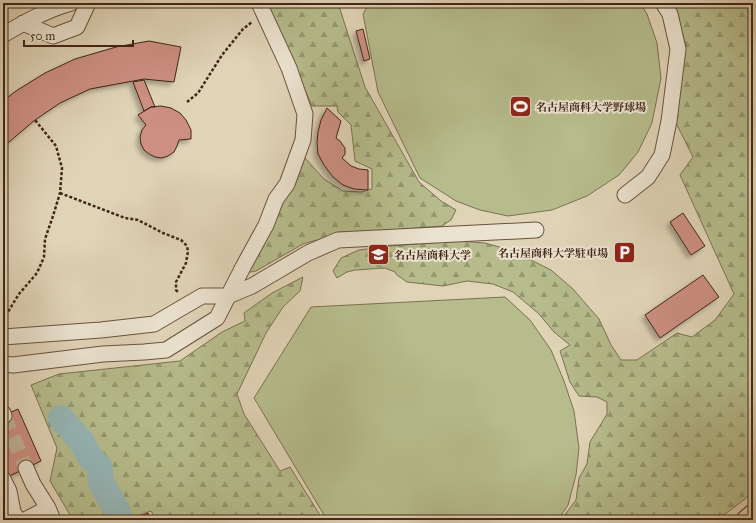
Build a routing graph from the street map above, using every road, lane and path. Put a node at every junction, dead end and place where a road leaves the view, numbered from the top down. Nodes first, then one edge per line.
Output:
1 (71, 3) edge
2 (88, 3) edge
3 (663, 3) edge
4 (261, 8) edge
5 (23, 23) junction
6 (3, 35) edge
7 (187, 102) dead end
8 (35, 120) dead end
9 (60, 193) junction
10 (625, 195) dead end
11 (536, 230) dead end
12 (228, 296) junction
13 (190, 303) junction
14 (3, 320) edge
15 (3, 337) edge
16 (3, 364) edge
17 (26, 468) tunnel mouth
18 (3, 479) edge
19 (51, 514) edge
20 (753, 514) edge
21 (18, 520) edge
22 (25, 520) edge
23 (746, 520) edge

1 - 5 lane
2 - 5 lane
3 - 10 lane
4 - 7 path
4 - 12 lane
5 - 6 lane
8 - 9 path
9 - 13 path
9 - 14 path
11 - 12 lane
12 - 13 lane
12 - 16 lane
13 - 15 lane
17 - 19 lane
18 - 21 lane
19 - 22 lane
20 - 23 main road

